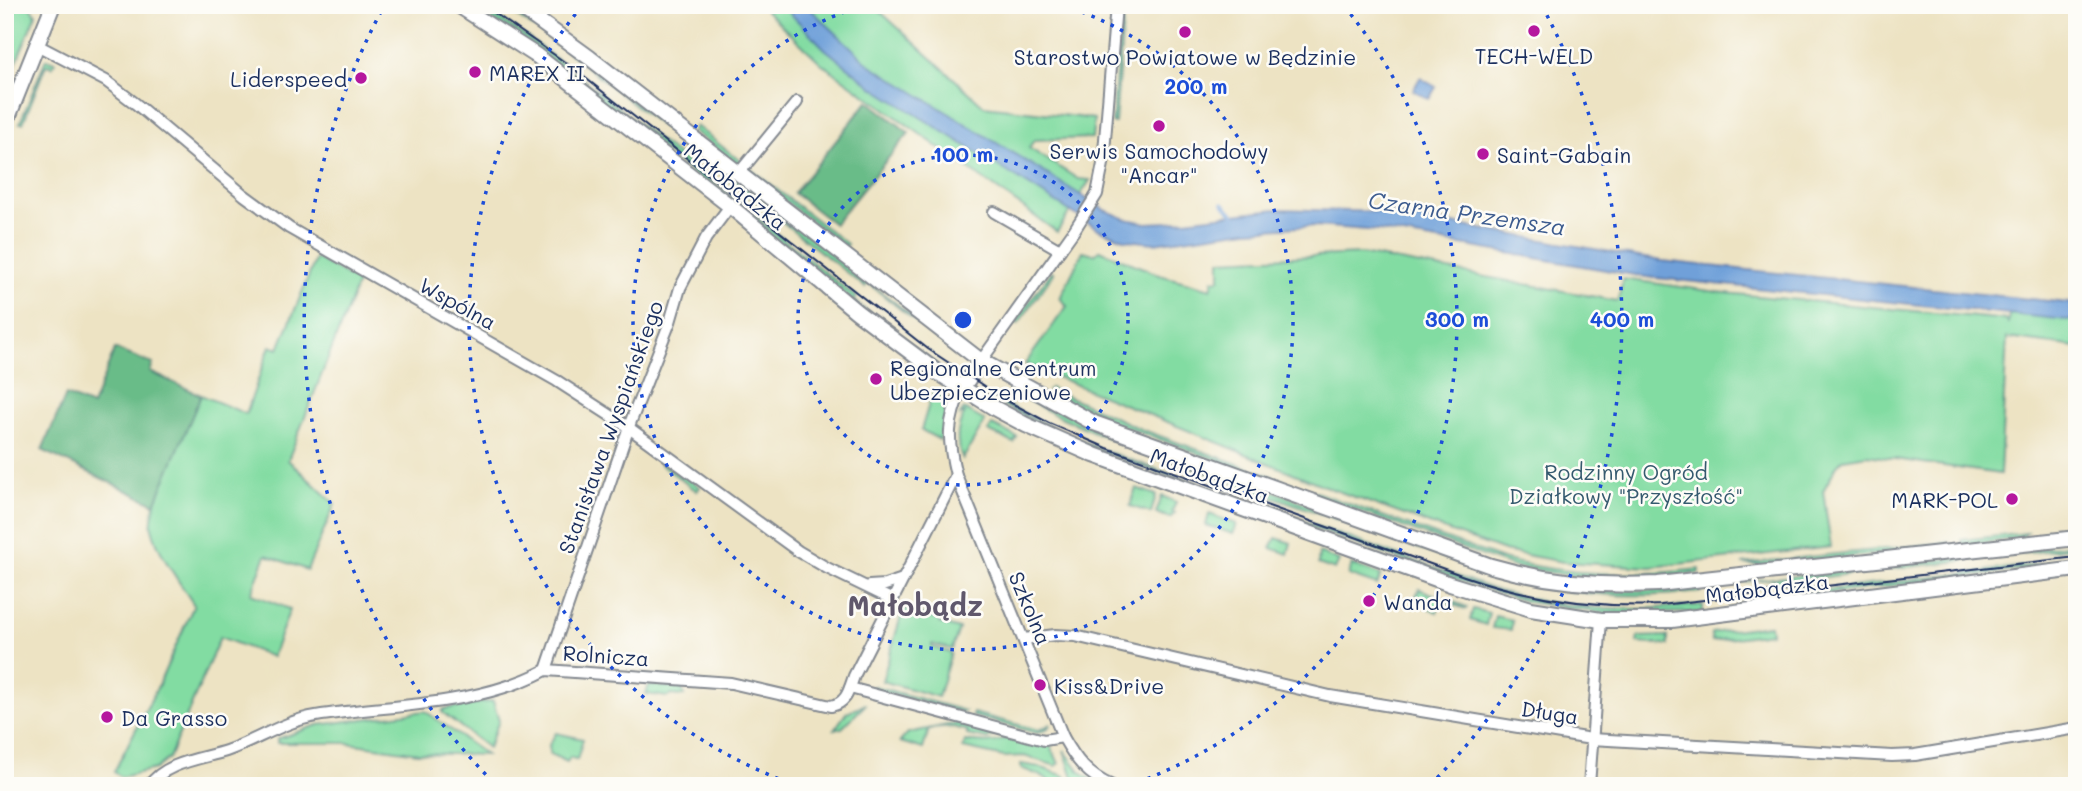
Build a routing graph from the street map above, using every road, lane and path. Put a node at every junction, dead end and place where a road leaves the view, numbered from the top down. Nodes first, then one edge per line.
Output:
1 (458, 5) edge
2 (516, 5) edge
3 (1116, 5) edge
4 (51, 6) edge
5 (37, 45) junction
6 (797, 102) dead end
7 (5, 125) edge
8 (739, 173) junction
9 (730, 206) junction
10 (994, 212) dead end
11 (1060, 250) junction
12 (981, 361) junction
13 (962, 388) junction
14 (629, 428) junction
15 (956, 475) junction
16 (949, 491) junction
17 (963, 493) junction
18 (2077, 538) edge
19 (2077, 569) edge
20 (903, 579) junction
21 (866, 586) junction
22 (892, 600) junction
23 (1601, 620) junction
24 (1024, 639) junction
25 (546, 670) junction
26 (850, 688) junction
27 (2077, 728) edge
28 (1063, 737) junction
29 (1591, 739) junction
30 (149, 786) edge
31 (1112, 786) edge
32 (1589, 786) edge

1 - 9 street, Małobądzka
2 - 8 street, Małobądzka
3 - 11 street
4 - 5 street
5 - 7 street
5 - 14 street, Wspólna
6 - 8 street
8 - 12 street, Małobądzka
9 - 13 street, Małobądzka
9 - 14 street, Stanisława Wyspiańskiego
10 - 11 street
11 - 12 street
12 - 13 street
12 - 18 street, Małobądzka
13 - 15 street, Szkolna
13 - 23 street, Małobądzka
14 - 21 street, Wspólna
14 - 25 street, Stanisława Wyspiańskiego
15 - 16 street
15 - 17 street, Szkolna
16 - 17 street
16 - 20 street
17 - 24 street, Szkolna
19 - 23 street, Małobądzka
20 - 21 street
20 - 22 street
21 - 22 street, Wspólna
22 - 26 street
23 - 29 street
24 - 28 street, Szkolna
24 - 29 street, Długa
25 - 26 street, Rolnicza
25 - 30 street, Rolnicza
26 - 28 street
27 - 29 street, Długa
28 - 31 street, Szkolna
29 - 32 street

